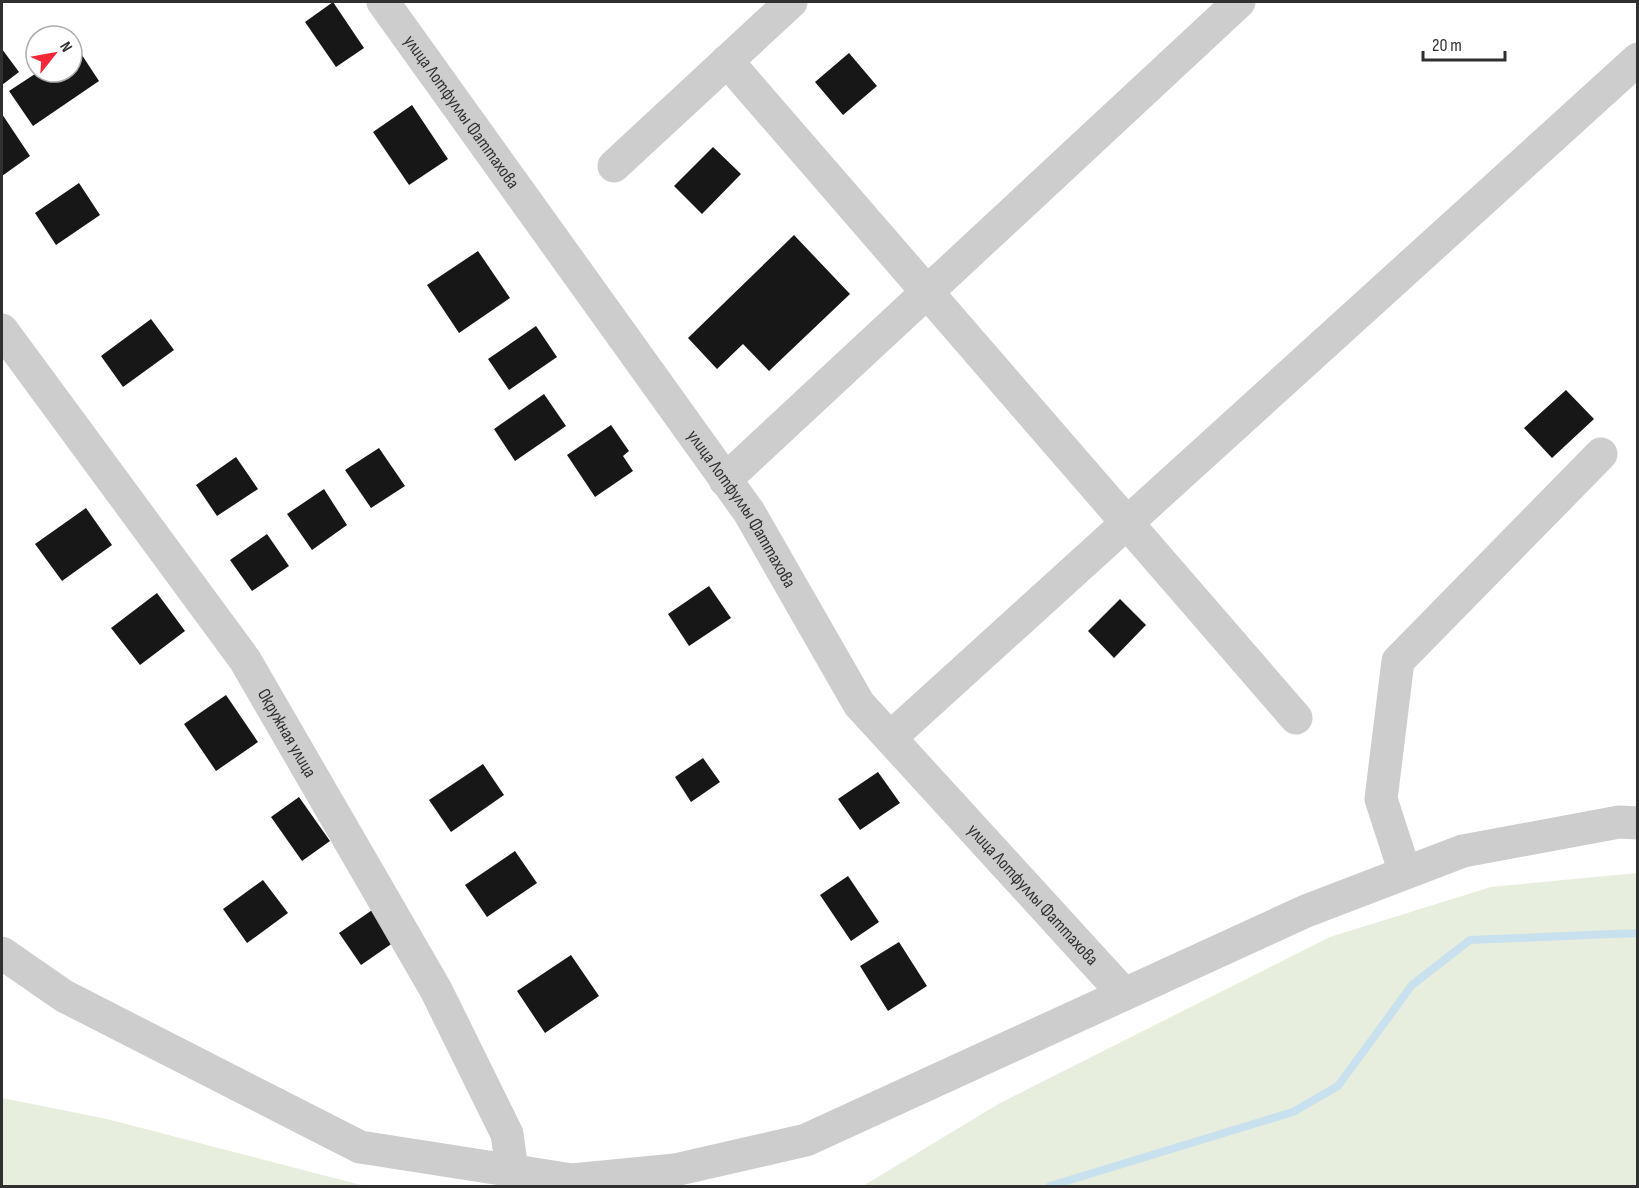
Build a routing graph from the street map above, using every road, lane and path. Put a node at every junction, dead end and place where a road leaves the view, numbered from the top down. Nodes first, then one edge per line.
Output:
1 (383, 2) edge
2 (792, 2) edge
3 (1239, 2) edge
4 (1638, 59) edge
5 (727, 61) junction
6 (614, 166) dead end
7 (927, 292) junction
8 (2, 330) edge
9 (1601, 454) dead end
10 (725, 480) junction
11 (1127, 523) junction
12 (1296, 718) dead end
13 (890, 738) junction
14 (1638, 823) edge
15 (1405, 873) junction
16 (2, 953) edge
17 (1124, 994) junction
18 (512, 1170) junction

1 - 10 street, улица Лотфуллы Фаттахова
2 - 5 street
3 - 7 street
4 - 11 street
5 - 6 street
5 - 7 street
7 - 10 street
7 - 11 street
8 - 18 street, Окружная улица
9 - 15 street
10 - 13 street, улица Лотфуллы Фаттахова
11 - 12 street
11 - 13 street
13 - 17 street, улица Лотфуллы Фаттахова
14 - 15 street
15 - 17 street
16 - 18 street
17 - 18 street

